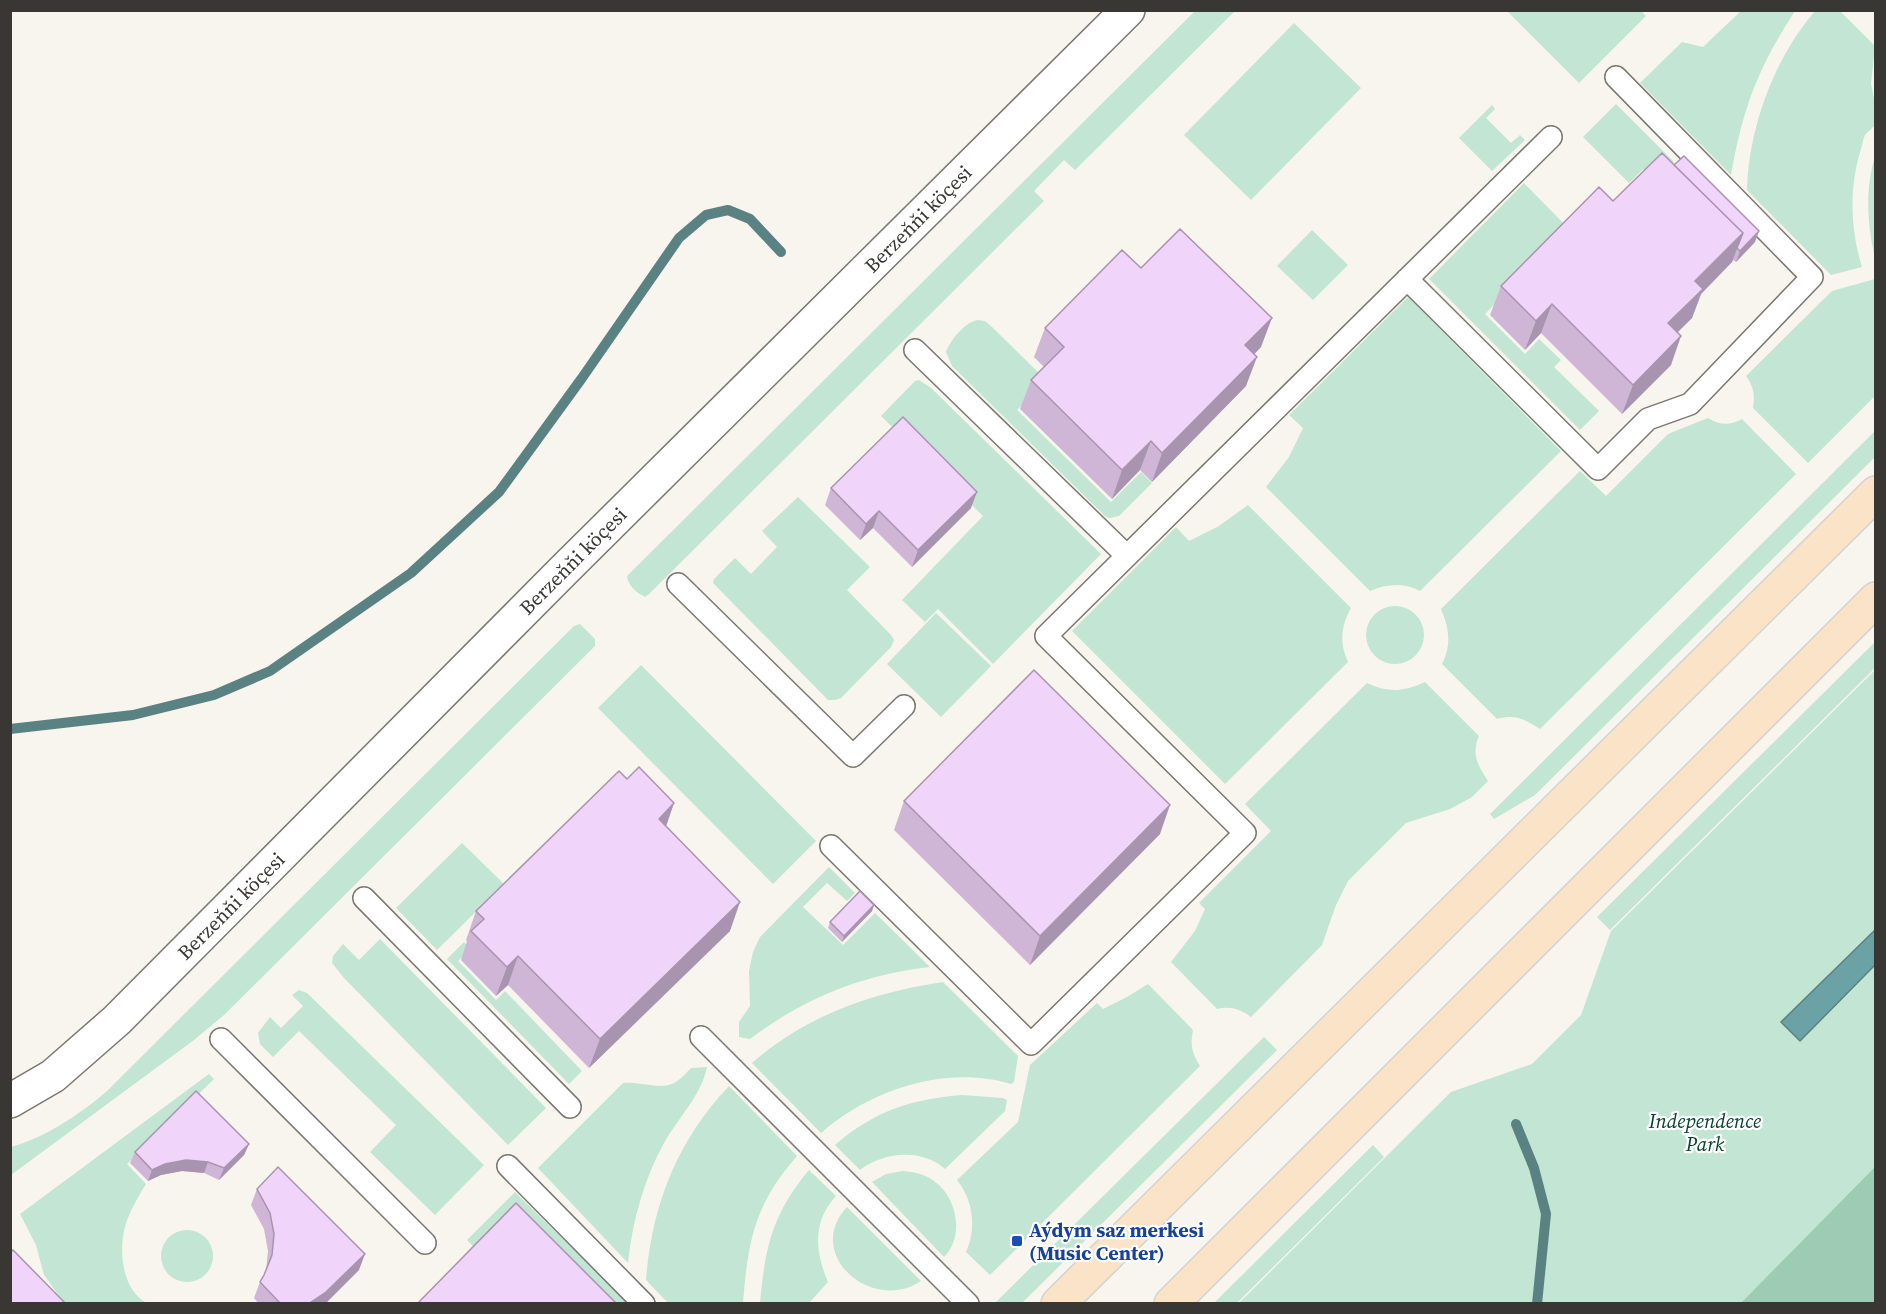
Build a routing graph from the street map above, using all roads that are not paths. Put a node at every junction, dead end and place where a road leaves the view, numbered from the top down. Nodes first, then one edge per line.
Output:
1 (1128, 10) edge
2 (1616, 76) dead end
3 (1551, 137) dead end
4 (1407, 279) junction
5 (915, 350) dead end
6 (1875, 493) edge
7 (1127, 556) junction
8 (678, 584) dead end
9 (1875, 599) edge
10 (904, 706) dead end
11 (831, 846) dead end
12 (364, 898) dead end
13 (701, 1037) dead end
14 (221, 1039) dead end
15 (10, 1101) edge
16 (570, 1107) dead end
17 (508, 1166) dead end
18 (425, 1244) dead end
19 (644, 1304) edge
20 (968, 1304) edge
21 (1058, 1304) edge
22 (1171, 1304) edge

1 - 15 street, Berzeňňi köçesi
2 - 4 lane
3 - 4 lane
4 - 7 lane
5 - 7 lane
6 - 21 main road
7 - 11 lane
8 - 10 lane
9 - 22 main road
12 - 16 lane
13 - 20 lane
14 - 18 lane
17 - 19 lane

